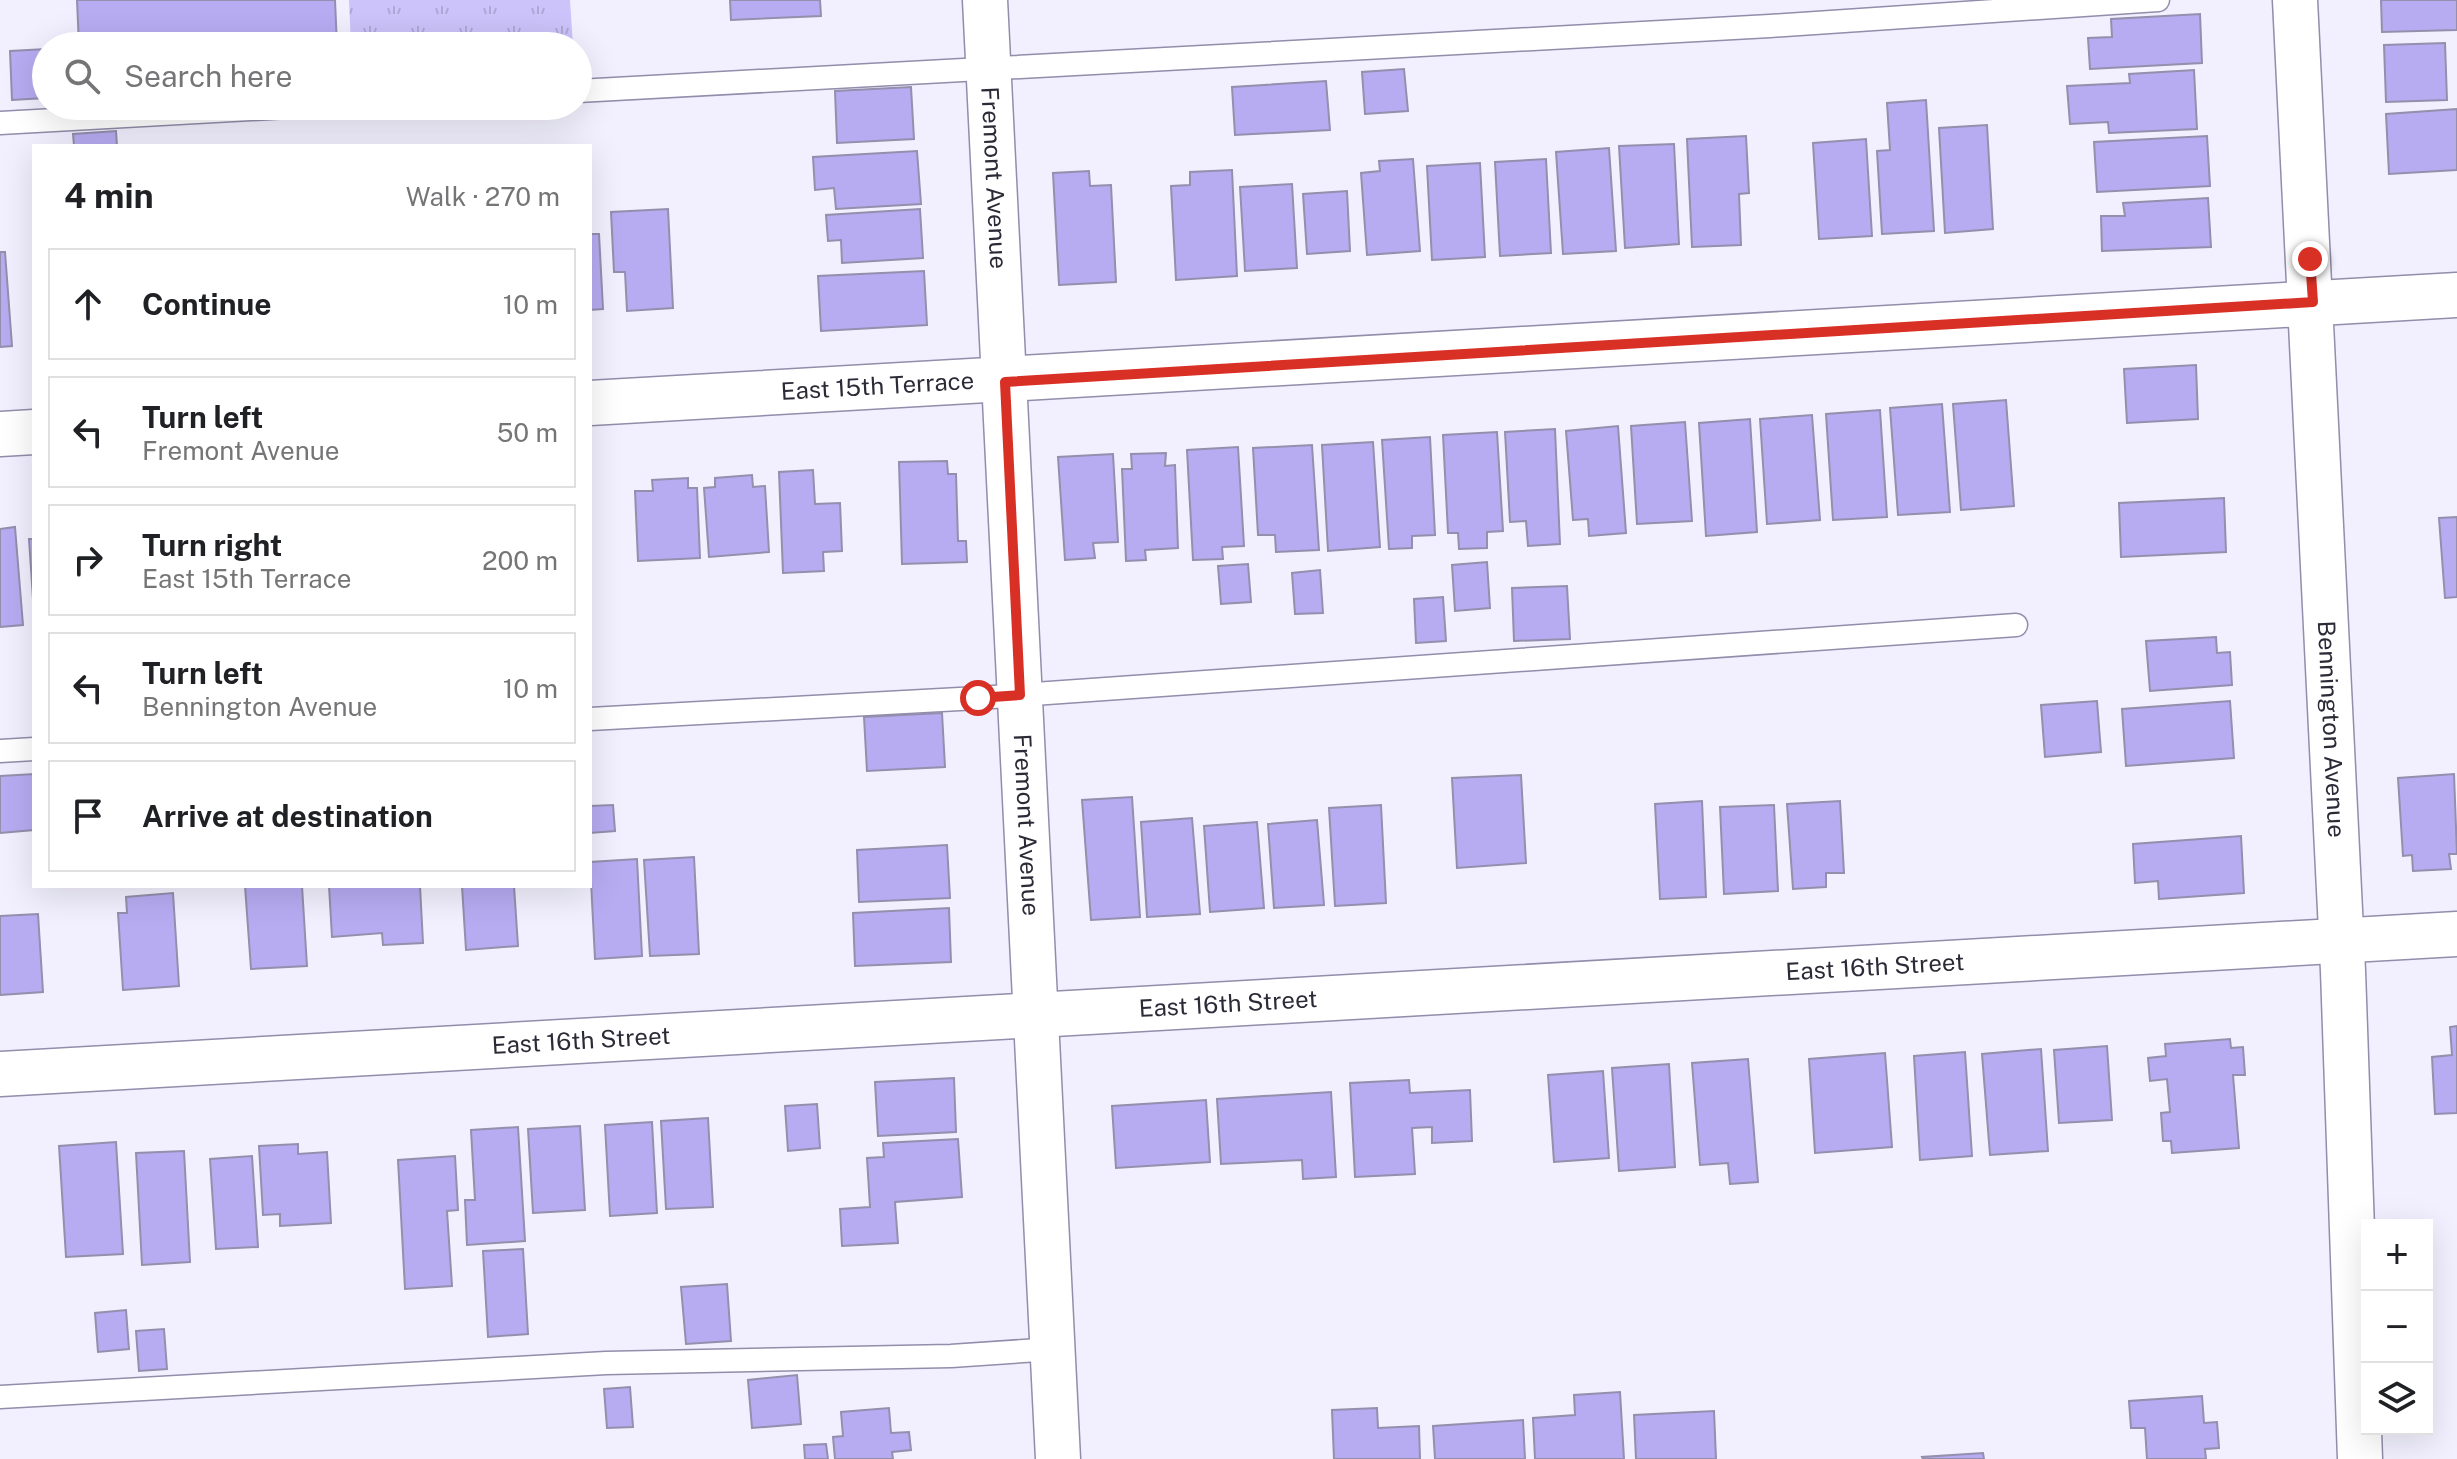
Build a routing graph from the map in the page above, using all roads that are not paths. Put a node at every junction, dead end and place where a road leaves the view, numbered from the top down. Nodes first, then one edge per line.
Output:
1 (985, 0) edge
2 (2158, 0) edge
3 (2295, 0) edge
4 (989, 68) junction
5 (592, 90) edge
6 (54, 120) edge
7 (0, 123) edge
8 (2457, 295) edge
9 (2313, 302) junction
10 (1005, 382) junction
11 (592, 403) edge
12 (32, 432) edge
13 (0, 434) edge
14 (2016, 625) dead end
15 (1020, 695) junction
16 (592, 719) edge
17 (32, 749) edge
18 (0, 751) edge
19 (2457, 934) edge
20 (2342, 939) junction
21 (1036, 1017) junction
22 (0, 1074) edge
23 (1053, 1349) junction
24 (0, 1397) edge
25 (1058, 1459) edge
26 (2360, 1459) edge

1 - 4 street, Fremont Avenue
2 - 4 lane
3 - 9 street, Bennington Avenue
4 - 5 lane
4 - 10 street, Fremont Avenue
6 - 7 lane
8 - 9 street, East 15th Terrace
9 - 10 street, East 15th Terrace
9 - 20 street, Bennington Avenue
10 - 11 street, East 15th Terrace
10 - 15 street, Fremont Avenue
12 - 13 street
14 - 15 lane
15 - 16 lane
15 - 21 street, Fremont Avenue
17 - 18 lane
19 - 20 street, East 16th Street
20 - 21 street, East 16th Street
20 - 26 street, Bennington Avenue
21 - 22 street, East 16th Street
21 - 23 street, Fremont Avenue
23 - 24 lane
23 - 25 street, Fremont Avenue

